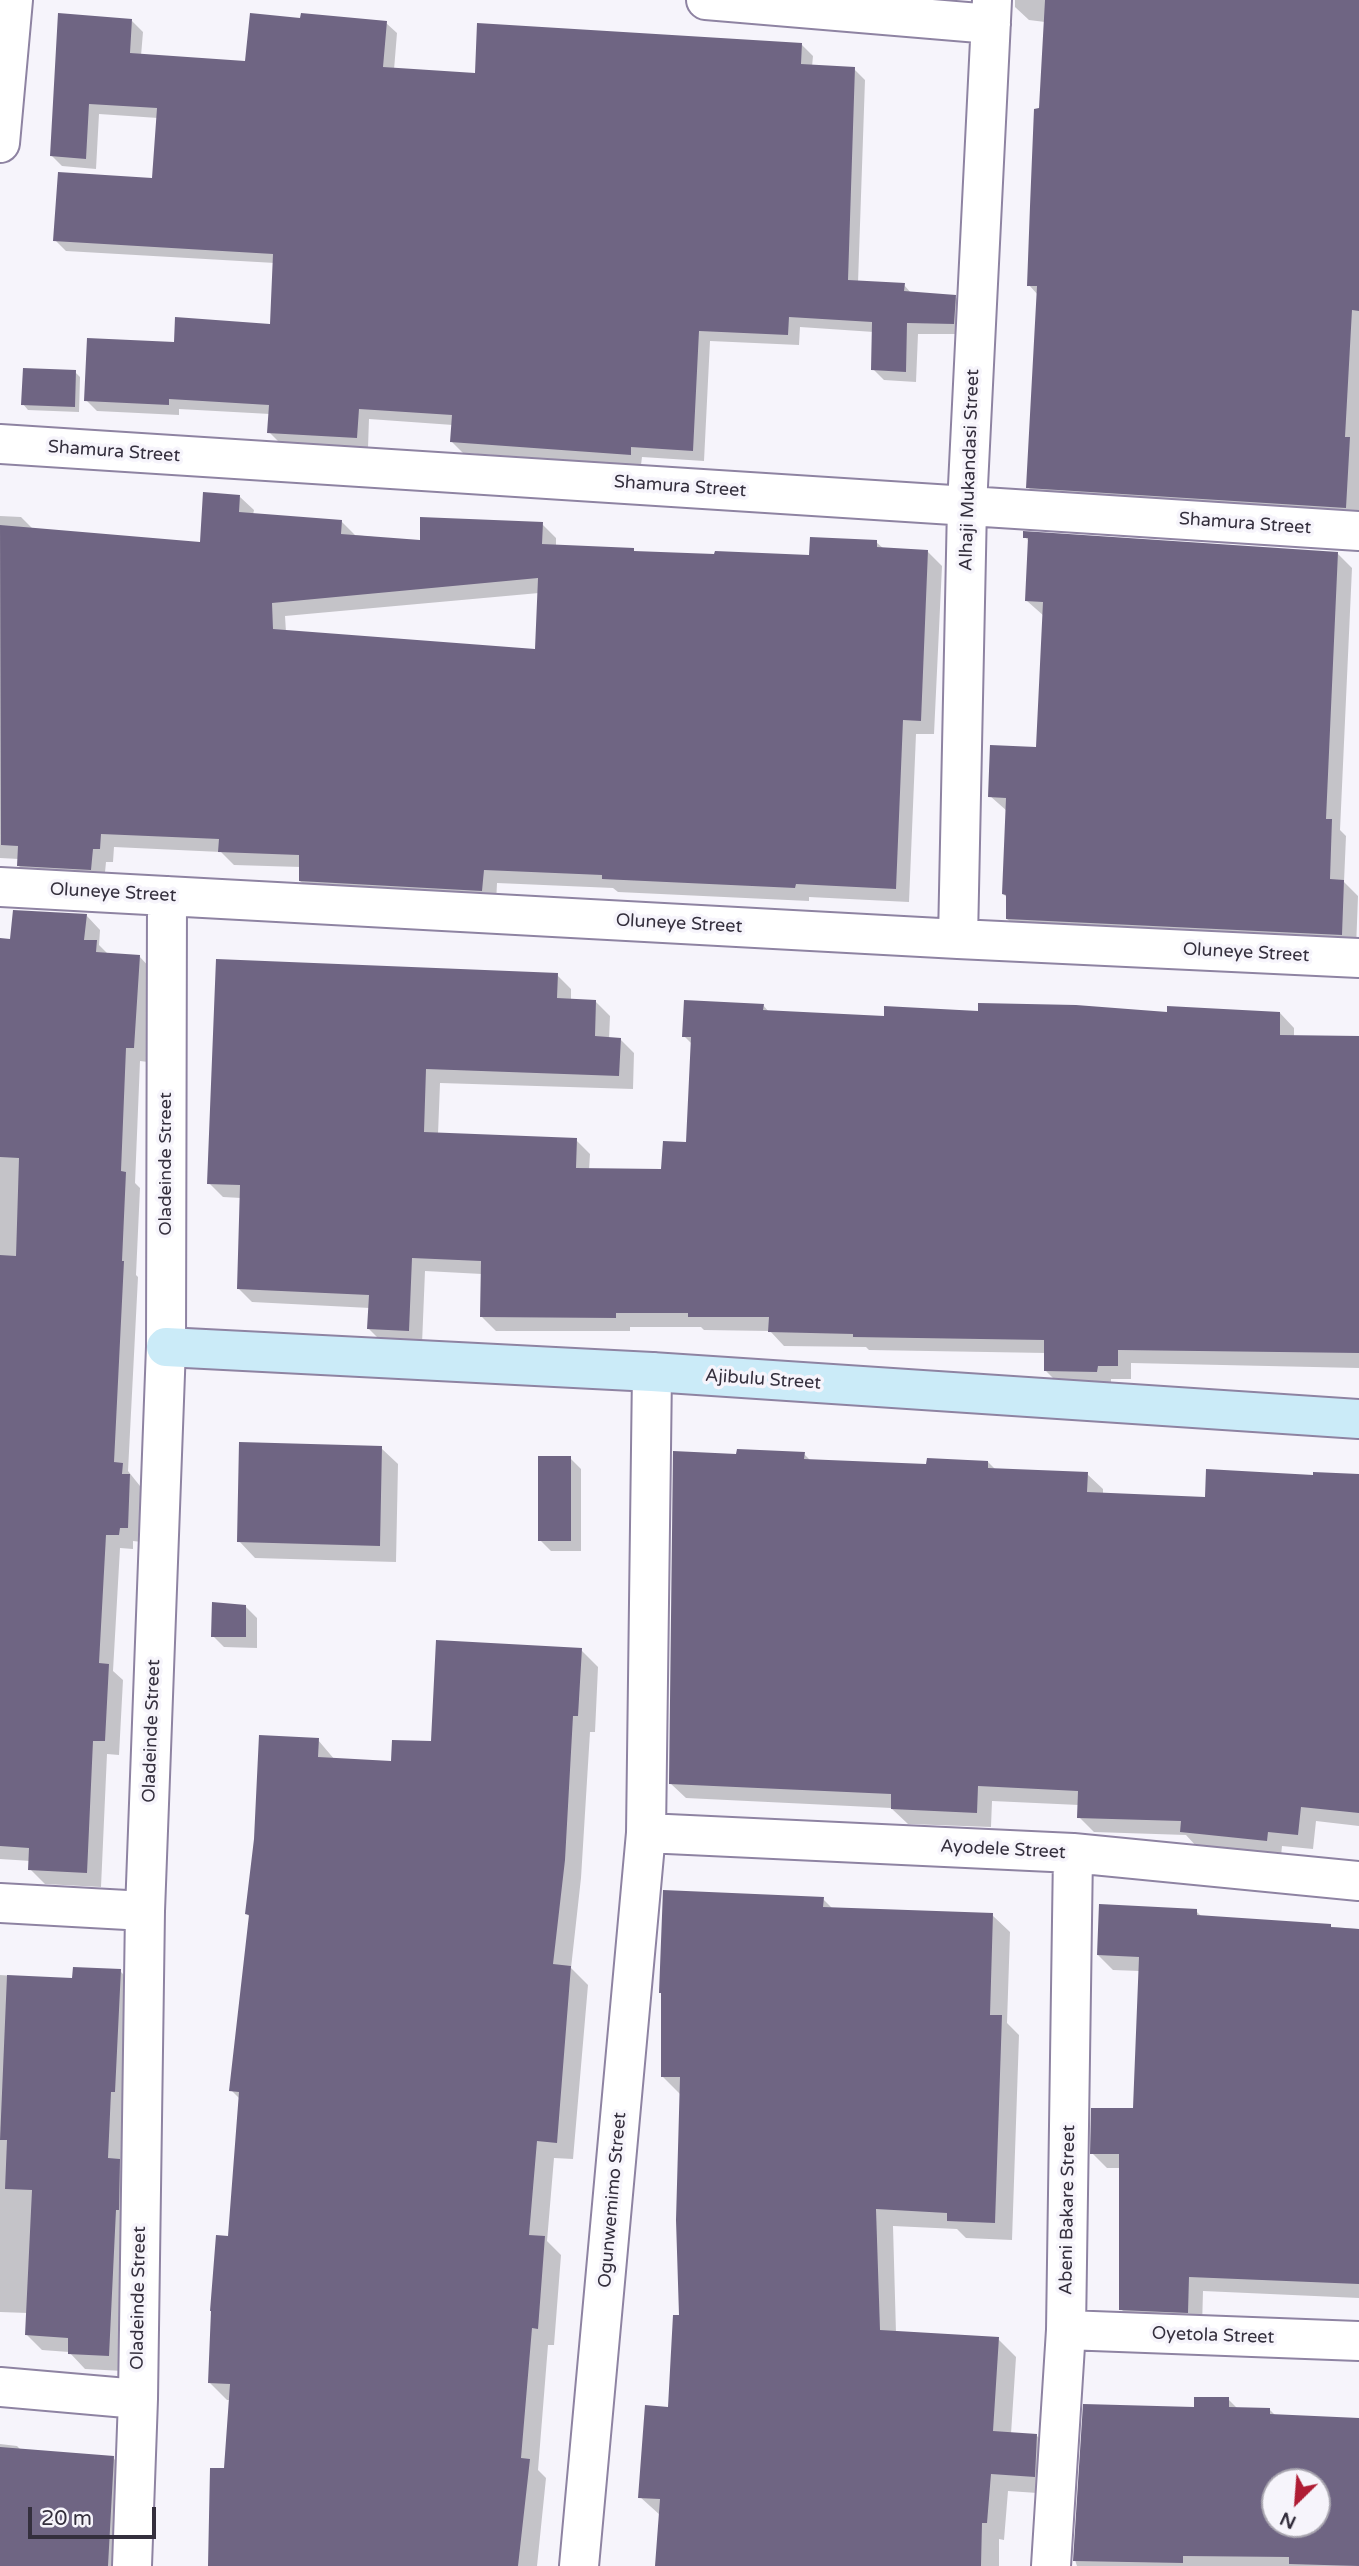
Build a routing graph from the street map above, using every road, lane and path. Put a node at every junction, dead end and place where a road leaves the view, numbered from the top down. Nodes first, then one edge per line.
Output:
1 (13, 0) edge
2 (706, 0) edge
3 (991, 12) edge
4 (0, 143) edge
5 (0, 444) edge
6 (967, 506) junction
7 (1359, 531) edge
8 (0, 887) edge
9 (167, 896) junction
10 (958, 939) junction
11 (1359, 958) edge
12 (166, 1347) junction
13 (652, 1372) junction
14 (1359, 1419) edge
15 (646, 1833) junction
16 (1073, 1853) junction
17 (1359, 1881) edge
18 (0, 1903) edge
19 (145, 1910) junction
20 (1066, 2330) junction
21 (1359, 2341) edge
22 (0, 2387) edge
23 (138, 2399) junction
24 (132, 2566) edge
25 (579, 2566) edge
26 (1051, 2566) edge

1 - 4 street
2 - 3 street
3 - 6 street, Alhaji Mukandasi Street
5 - 6 street, Shamura Street
6 - 7 street, Shamura Street
6 - 10 street, Alhaji Mukandasi Street
8 - 9 street, Oluneye Street
9 - 10 street, Oluneye Street
9 - 12 street, Oladeinde Street
10 - 11 street, Oluneye Street
12 - 13 street, Ajibulu Street
12 - 19 street, Oladeinde Street
13 - 14 street, Ajibulu Street
13 - 15 street, Ogunwemimo Street
15 - 16 street, Ayodele Street
15 - 25 street, Ogunwemimo Street
16 - 17 street, Ayodele Street
16 - 20 street, Abeni Bakare Street
18 - 19 street
19 - 23 street, Oladeinde Street
20 - 21 street, Oyetola Street
20 - 26 street, Abeni Bakare Street
22 - 23 street
23 - 24 street, Oladeinde Street

